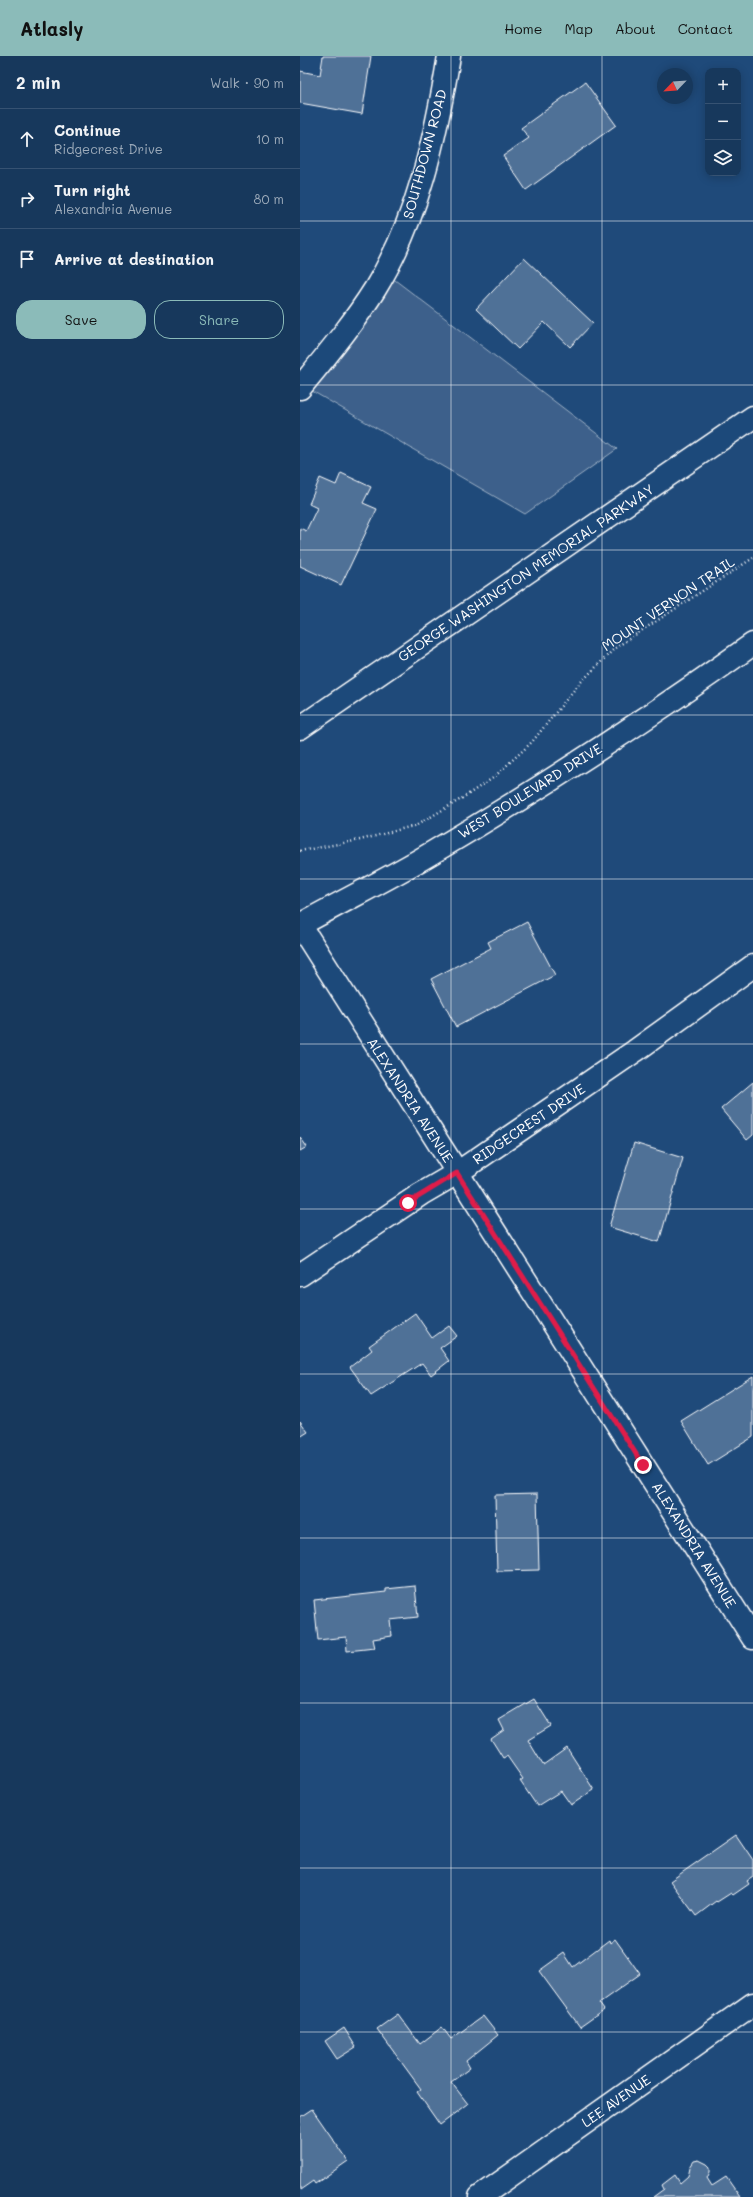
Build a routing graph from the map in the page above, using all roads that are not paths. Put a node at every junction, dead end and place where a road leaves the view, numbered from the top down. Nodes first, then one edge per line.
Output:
1 (449, 56) edge
2 (300, 388) edge
3 (753, 417) edge
4 (753, 644) edge
5 (300, 728) edge
6 (300, 925) edge
7 (753, 966) edge
8 (457, 1173) junction
9 (300, 1275) edge
10 (753, 1638) edge
11 (753, 2004) edge
12 (480, 2197) edge

1 - 2 street, SOUTHDOWN ROAD
3 - 5 street, GEORGE WASHINGTON MEMORIAL PARKWAY
4 - 6 street, WEST BOULEVARD DRIVE
6 - 8 street, ALEXANDRIA AVENUE
7 - 8 street, RIDGECREST DRIVE
8 - 9 street, RIDGECREST DRIVE
8 - 10 street, ALEXANDRIA AVENUE
11 - 12 street, LEE AVENUE

